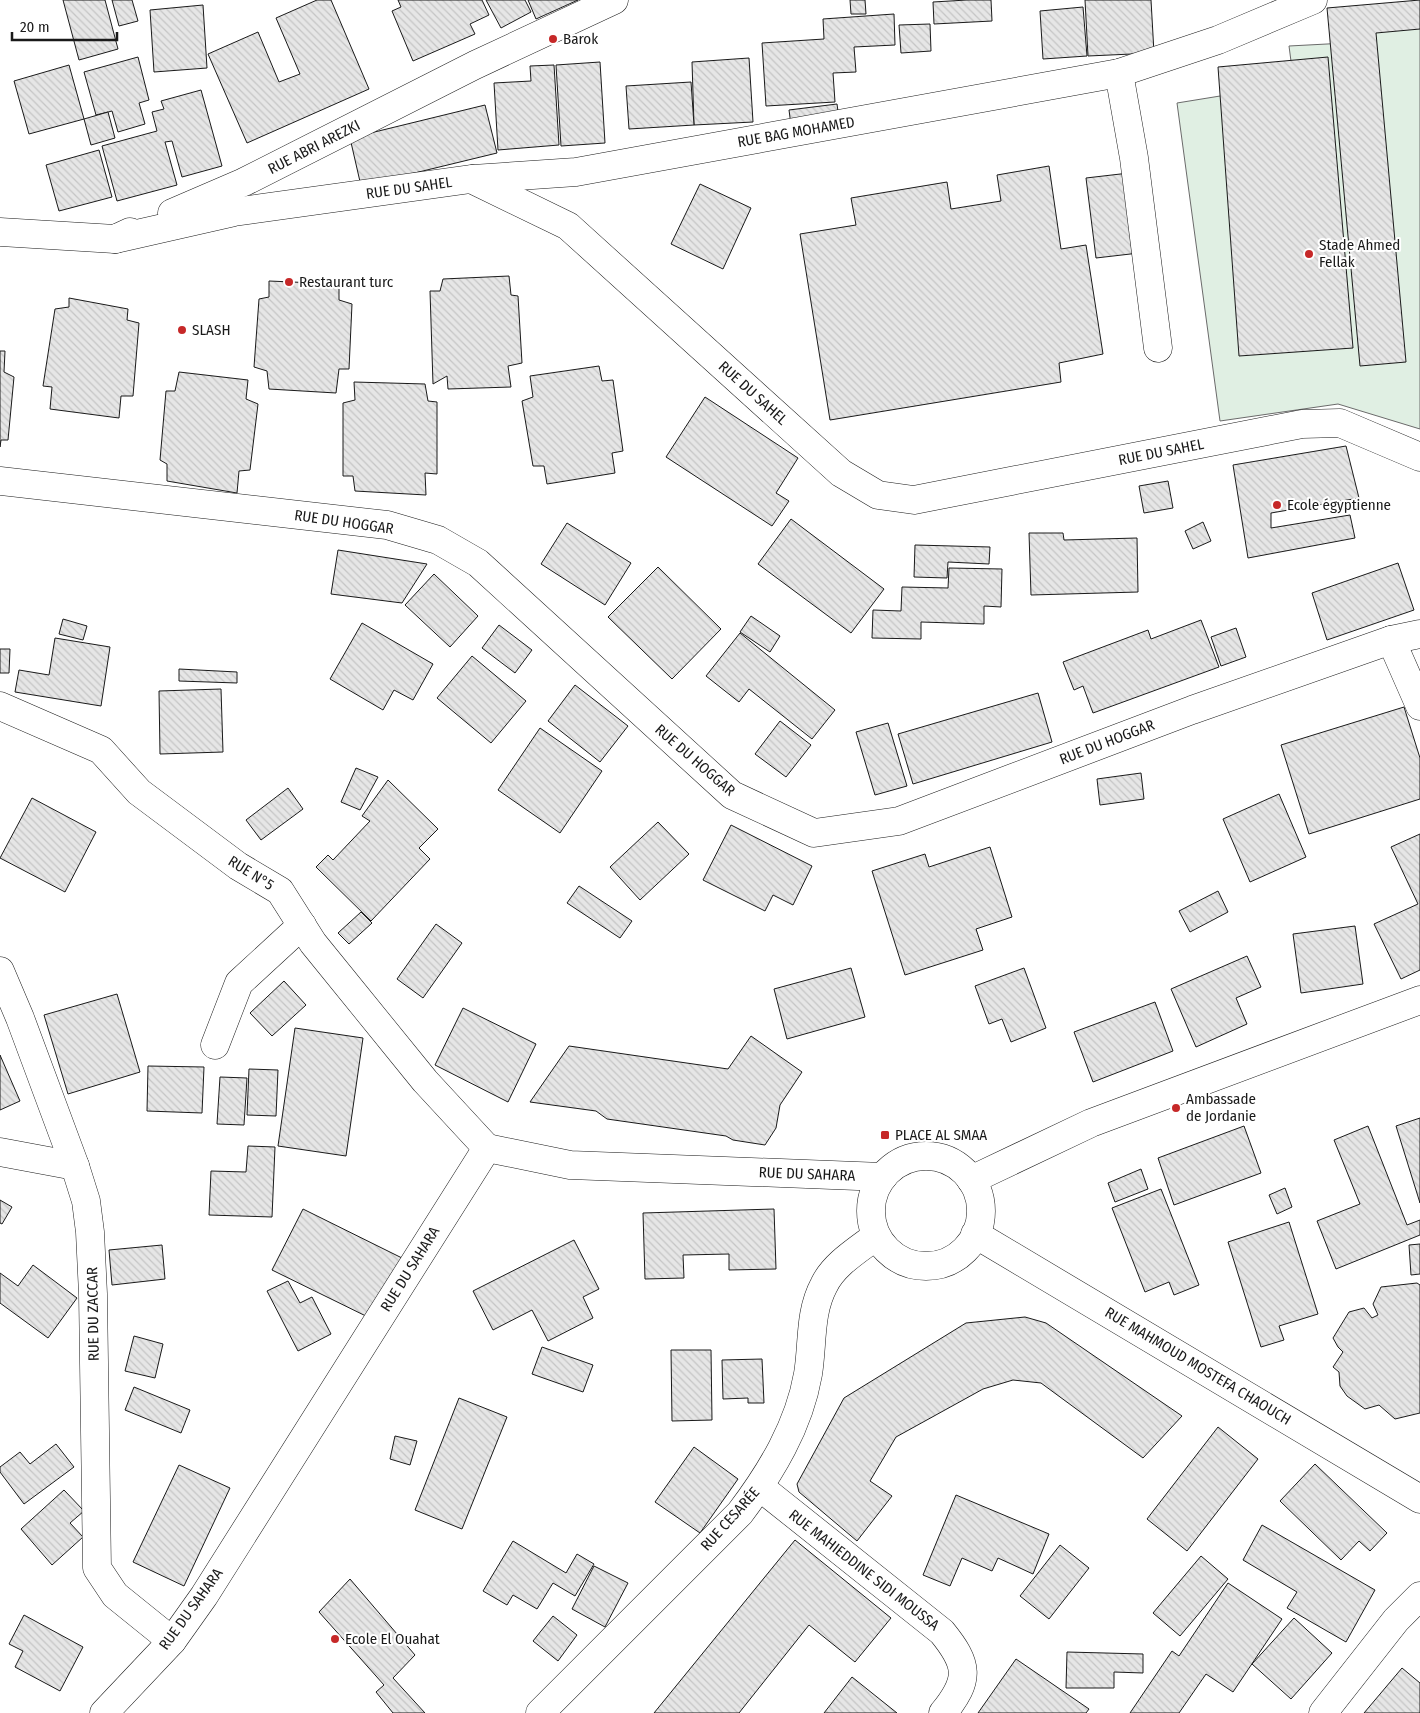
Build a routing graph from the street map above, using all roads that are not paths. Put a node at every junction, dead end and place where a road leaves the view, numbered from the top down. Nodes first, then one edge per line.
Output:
1 (614, 0) edge
2 (1313, 0) edge
3 (1119, 73) junction
4 (471, 179) junction
5 (0, 232) edge
6 (115, 239) junction
7 (1158, 348) dead end
8 (1420, 457) edge
9 (0, 481) edge
10 (1420, 634) edge
11 (1391, 640) junction
12 (0, 706) edge
13 (1420, 706) edge
14 (302, 925) junction
15 (0, 971) edge
16 (1420, 1000) edge
17 (215, 1045) dead end
18 (487, 1148) junction
19 (0, 1152) edge
20 (75, 1166) junction
21 (883, 1177) junction
22 (970, 1180) junction
23 (975, 1234) junction
24 (876, 1236) junction
25 (760, 1487) junction
26 (1420, 1499) edge
27 (1420, 1596) edge
28 (172, 1640) junction
29 (104, 1713) edge
30 (540, 1713) edge
31 (943, 1713) edge
32 (1323, 1713) edge

1 - 6 street, RUE ABRI AREZKI
2 - 3 street, RUE BAG MOHAMED
3 - 4 street, RUE BAG MOHAMED
3 - 7 street
4 - 6 street, RUE DU SAHEL
4 - 8 street, RUE DU SAHEL
5 - 6 street, RUE ABRI AREZKI
9 - 11 street, RUE DU HOGGAR
10 - 11 street, RUE DU HOGGAR
11 - 13 street
12 - 14 street, RUE N°5
14 - 17 street
14 - 18 street, RUE N°5
15 - 20 street, RUE DU ZACCAR
16 - 22 street
18 - 21 street, RUE DU SAHARA
18 - 28 street, RUE DU SAHARA
19 - 20 street
20 - 28 street, RUE DU ZACCAR
21 - 22 street
21 - 24 street
22 - 23 street
23 - 24 street
23 - 26 street, RUE MAHMOUD MOSTEFA CHAOUCH
24 - 25 street, RUE CESARÉE
25 - 30 street, RUE CESARÉE
25 - 31 street, RUE MAHIEDDINE SIDI MOUSSA
27 - 32 street
28 - 29 street, RUE DU SAHARA

